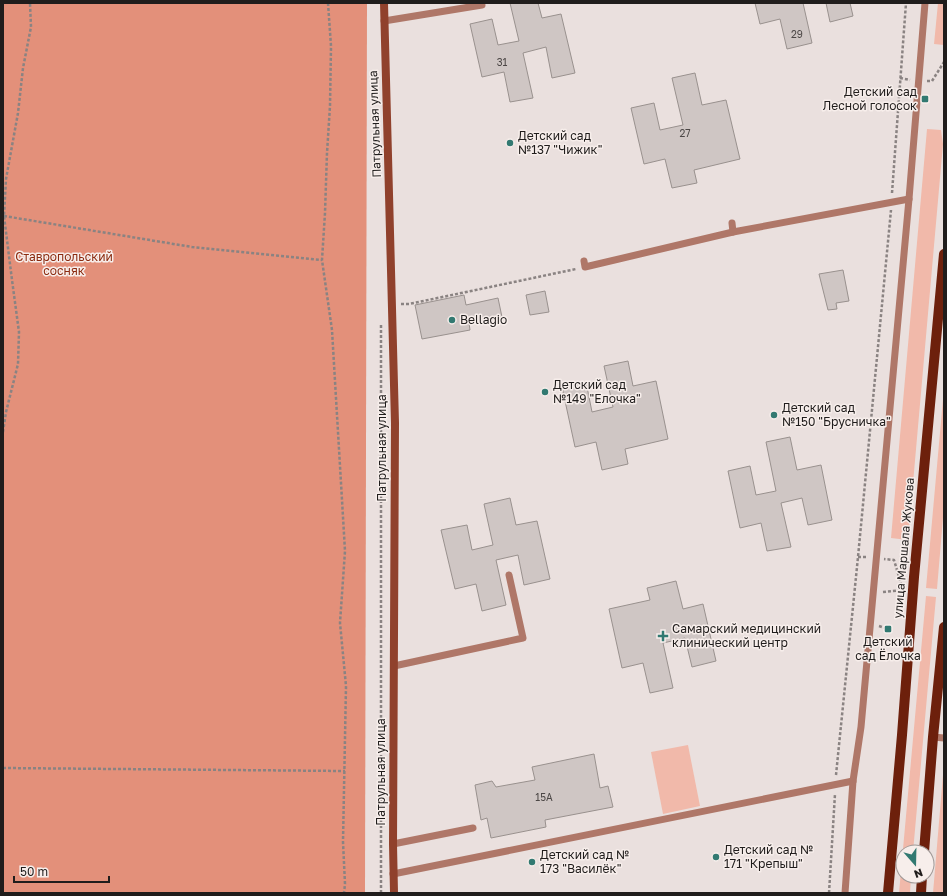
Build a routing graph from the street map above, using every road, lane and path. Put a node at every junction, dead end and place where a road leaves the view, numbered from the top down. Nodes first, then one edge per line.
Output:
1 (30, 3) edge
2 (328, 3) edge
3 (384, 3) edge
4 (906, 3) edge
5 (925, 3) edge
6 (482, 5) dead end
7 (384, 21) junction
8 (909, 199) junction
9 (891, 202) junction
10 (4, 216) edge
11 (732, 223) dead end
12 (733, 232) junction
13 (944, 254) edge
14 (322, 260) junction
15 (585, 264) joint
16 (392, 305) junction
17 (381, 323) dead end
18 (3, 432) edge
19 (509, 575) dead end
20 (944, 627) edge
21 (394, 666) junction
22 (933, 737) junction
23 (944, 738) edge
24 (3, 768) edge
25 (345, 771) junction
26 (853, 781) junction
27 (835, 784) junction
28 (473, 828) dead end
29 (393, 844) junction
30 (925, 844) edge
31 (393, 874) junction
32 (344, 893) edge
33 (381, 893) edge
34 (394, 893) edge
35 (829, 893) edge
36 (845, 893) edge
37 (888, 893) edge

1 - 10 path
2 - 14 path
3 - 7 street, Патрульная улица
4 - 9 path
5 - 8 lane
6 - 7 lane
7 - 16 street, Патрульная улица
8 - 9 lane
8 - 26 lane
9 - 12 lane
9 - 27 path
10 - 14 path
10 - 18 path
11 - 12 lane
12 - 15 lane
13 - 37 main road, улица Маршала Жукова
14 - 25 path
15 - 16 path
16 - 21 street, Патрульная улица
17 - 33 path
19 - 21 lane
20 - 22 main road
21 - 29 street, Патрульная улица
22 - 23 lane
22 - 30 main road
24 - 25 path
25 - 32 path
26 - 27 lane
26 - 36 lane
27 - 31 lane
27 - 35 path
28 - 29 lane
29 - 31 street, Патрульная улица
31 - 34 street, Патрульная улица

